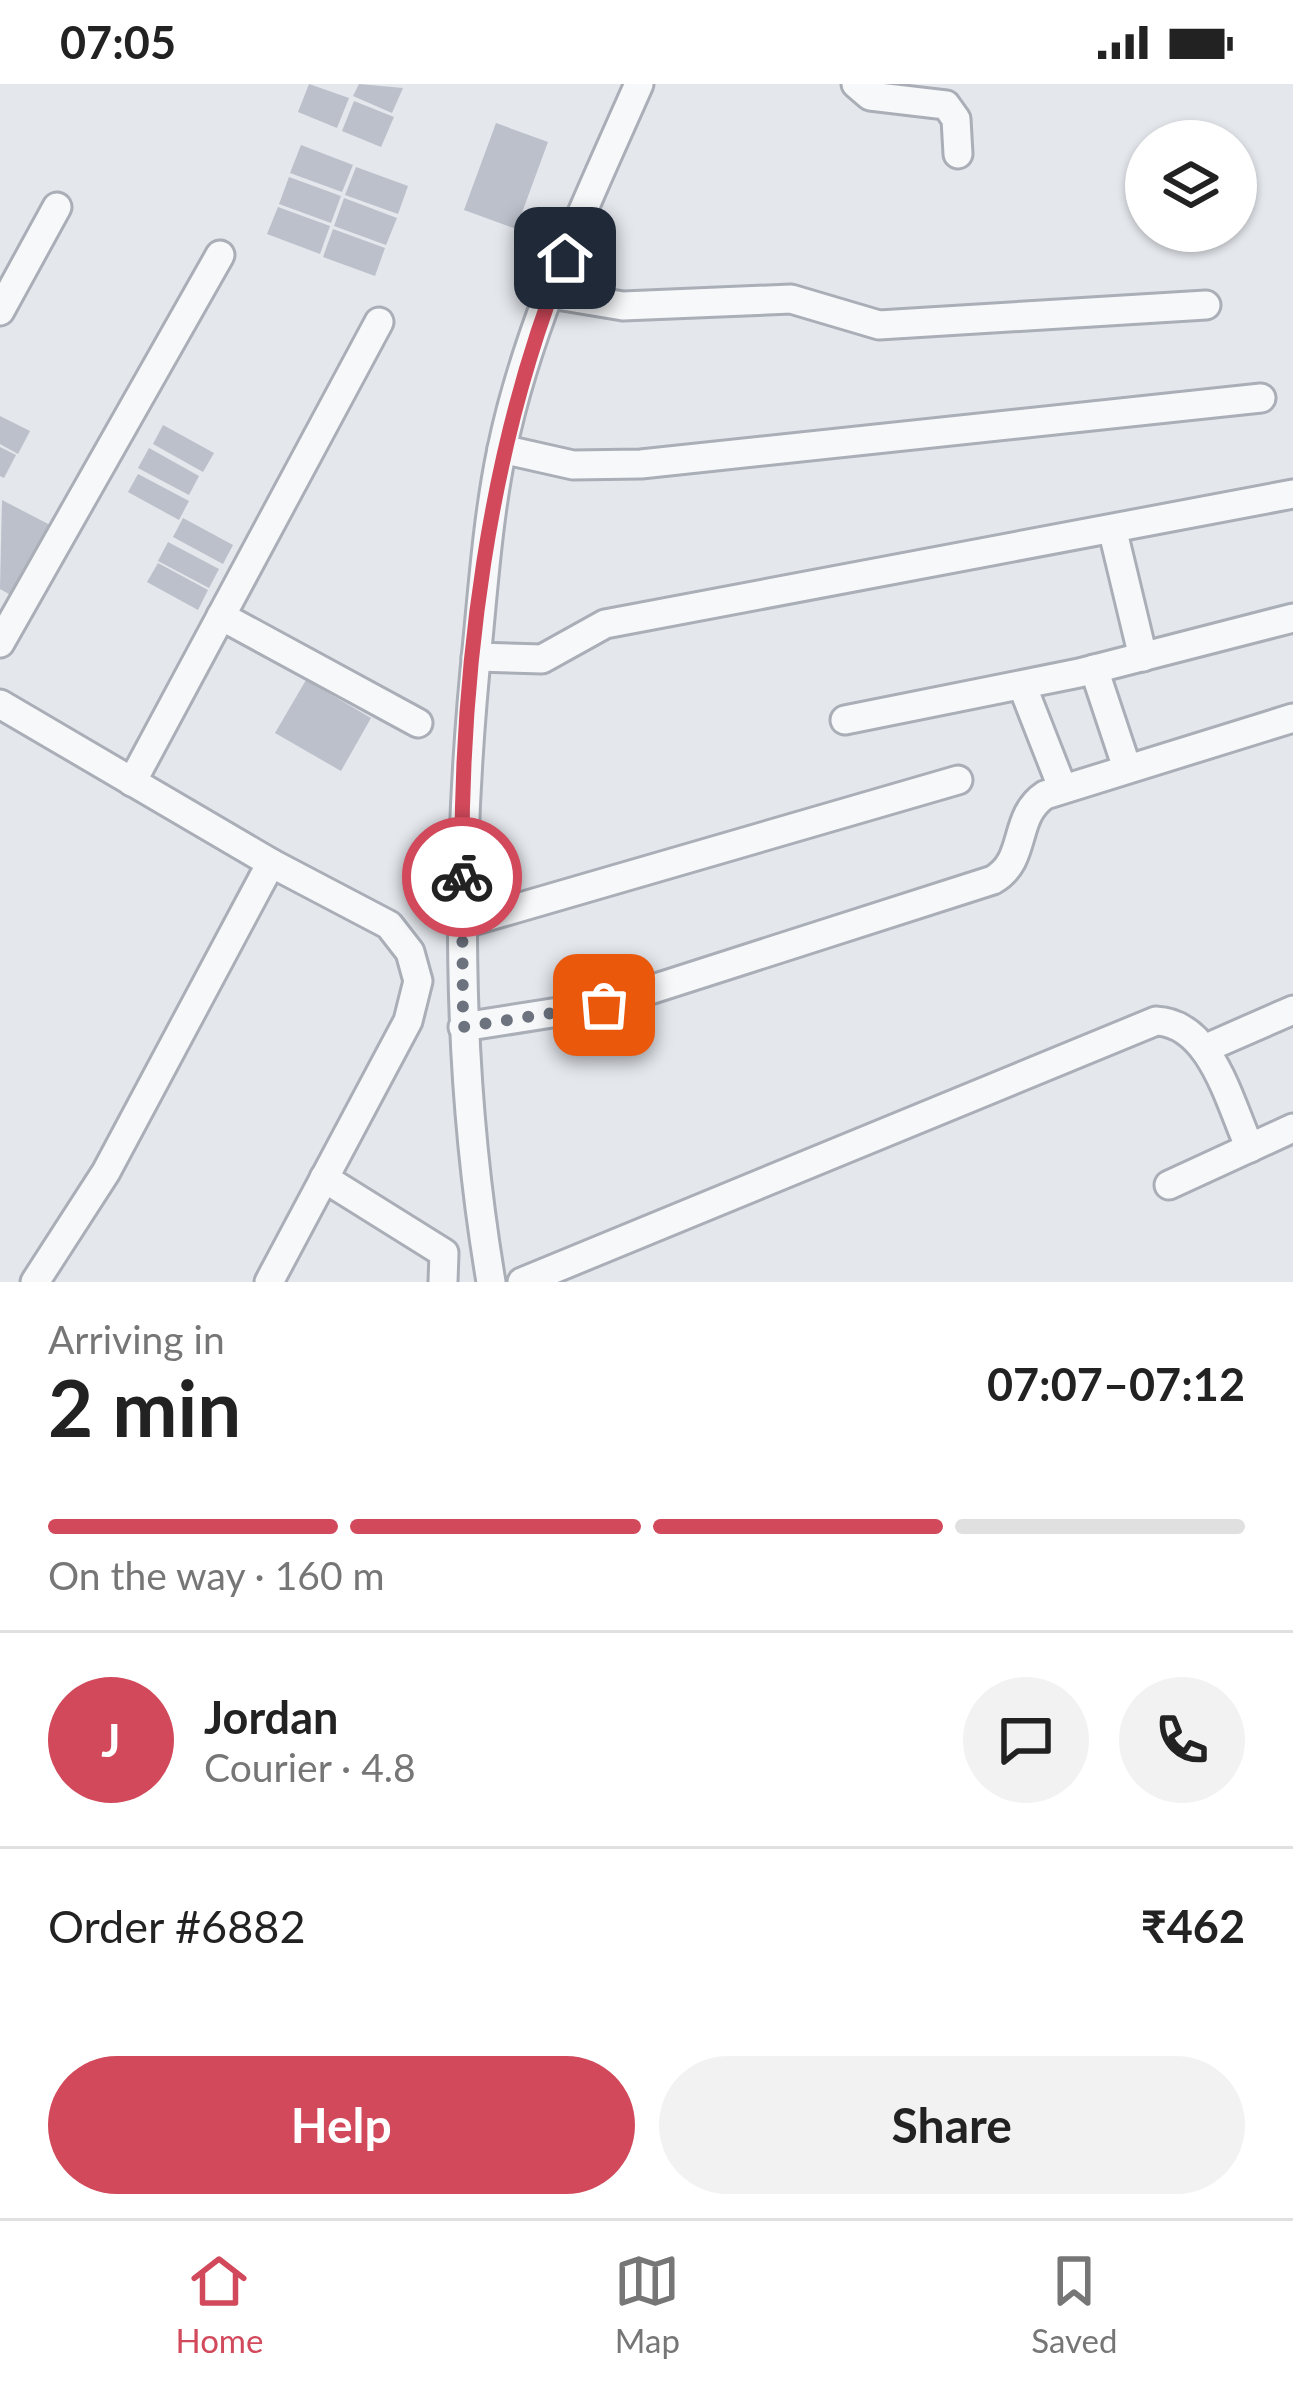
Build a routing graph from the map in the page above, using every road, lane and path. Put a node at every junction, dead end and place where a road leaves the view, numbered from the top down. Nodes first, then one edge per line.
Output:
1 (639, 84) edge
2 (856, 84) edge
3 (958, 154) dead end
4 (57, 207) dead end
5 (220, 255) dead end
6 (550, 293) junction
7 (1206, 305) dead end
8 (0, 311) edge
9 (379, 322) dead end
10 (1261, 398) dead end
11 (502, 449) junction
12 (1293, 494) edge
13 (1114, 532) junction
14 (221, 616) junction
15 (1293, 617) edge
16 (0, 643) edge
17 (476, 657) junction
18 (1143, 657) junction
19 (1094, 669) junction
20 (1022, 685) junction
21 (0, 704) edge
22 (1293, 718) edge
23 (845, 720) dead end
24 (418, 723) dead end
25 (1127, 768) junction
26 (958, 780) dead end
27 (132, 782) junction
28 (1062, 788) junction
29 (271, 863) junction
30 (462, 924) junction
31 (1293, 1010) edge
32 (463, 1027) junction
33 (1204, 1049) junction
34 (1293, 1128) edge
35 (1250, 1148) junction
36 (324, 1178) junction
37 (1169, 1186) dead end
38 (35, 1282) edge
39 (268, 1282) edge
40 (443, 1282) edge
41 (490, 1282) edge
42 (521, 1282) edge

1 - 6 street
2 - 3 street
4 - 8 street
5 - 16 street
6 - 7 street
6 - 11 street
9 - 14 street
10 - 11 street
11 - 17 street
12 - 13 street
13 - 17 street
13 - 18 street
14 - 24 street
14 - 27 street
15 - 18 street
17 - 30 street
18 - 19 street
19 - 20 street
19 - 25 street
20 - 23 street
20 - 28 street
21 - 27 street
22 - 25 street
25 - 28 street
26 - 30 street
27 - 29 street
28 - 32 street
29 - 36 street
29 - 38 street
30 - 32 street
31 - 33 street
32 - 41 street
33 - 35 street
33 - 42 street
34 - 35 street
35 - 37 street
36 - 39 street
36 - 40 street

